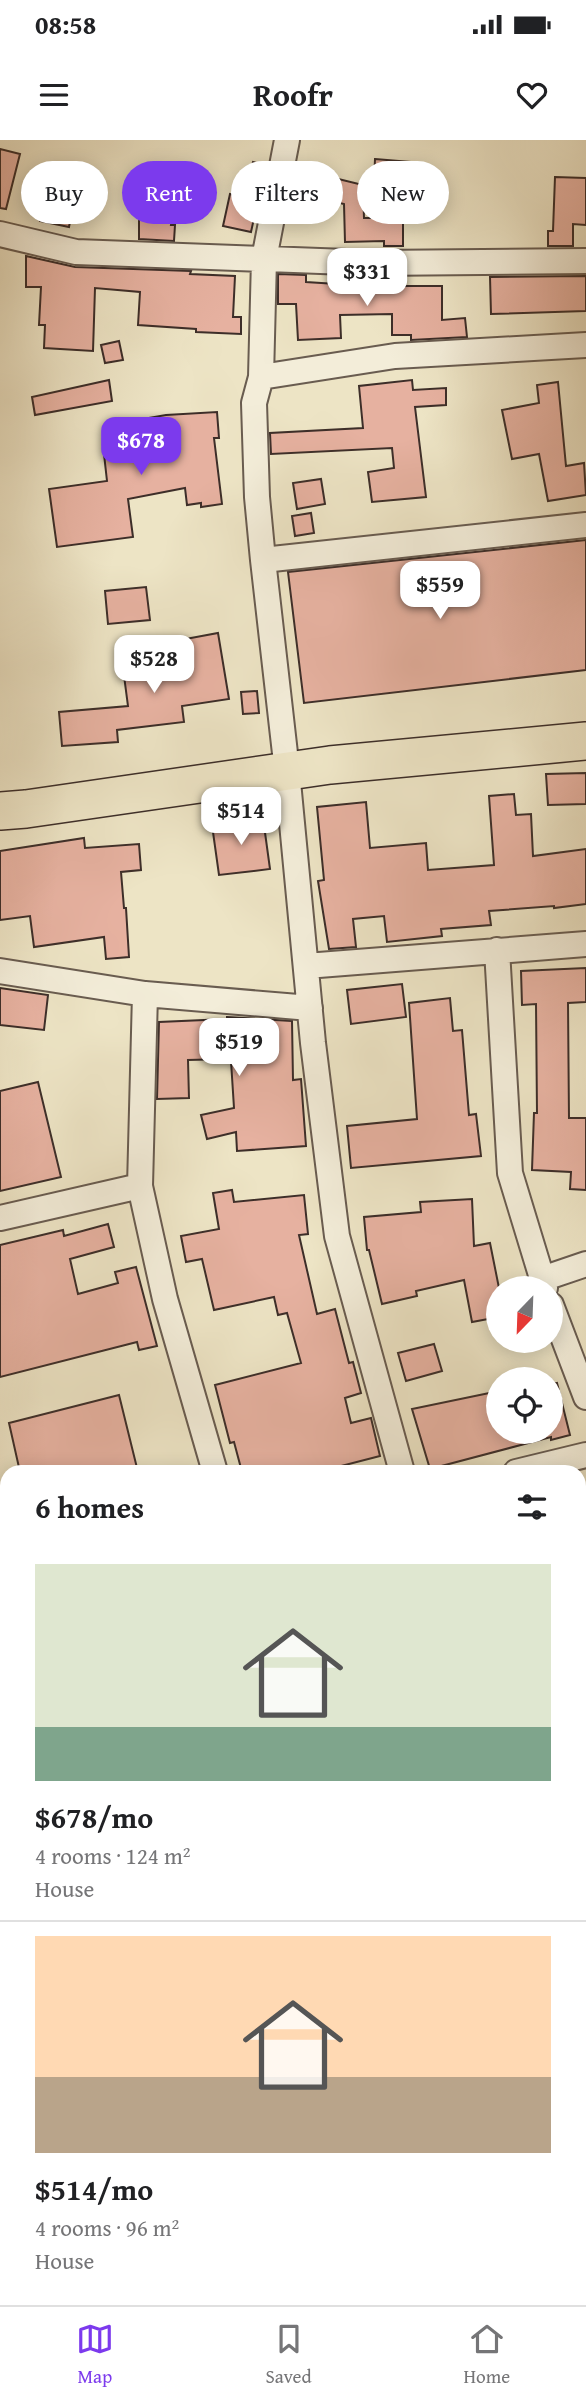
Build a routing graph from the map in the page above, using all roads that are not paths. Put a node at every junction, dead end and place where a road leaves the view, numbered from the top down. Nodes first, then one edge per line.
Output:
1 (287, 140) edge
2 (0, 234) edge
3 (264, 259) junction
4 (586, 261) edge
5 (586, 345) edge
6 (261, 377) junction
7 (586, 525) edge
8 (262, 560) junction
9 (586, 741) edge
10 (287, 771) junction
11 (0, 811) edge
12 (586, 944) edge
13 (497, 950) junction
14 (306, 966) junction
15 (0, 971) edge
16 (145, 994) junction
17 (310, 1008) junction
18 (140, 1186) junction
19 (0, 1218) edge
20 (586, 1265) edge
21 (541, 1276) edge
22 (561, 1276) edge
23 (564, 1339) edge
24 (586, 1397) edge
25 (586, 1455) edge
26 (213, 1465) edge
27 (400, 1465) edge
28 (545, 1465) edge

1 - 3 street
2 - 3 street
3 - 4 street
3 - 6 street
5 - 6 street
6 - 8 street
7 - 8 street
8 - 10 street
9 - 10 highway
10 - 11 highway
10 - 14 street
12 - 13 street
13 - 14 street
13 - 21 street
14 - 17 street
15 - 16 street
16 - 17 street
16 - 18 street
17 - 27 street
18 - 19 street
18 - 26 street
20 - 22 street
23 - 24 street
25 - 28 street

